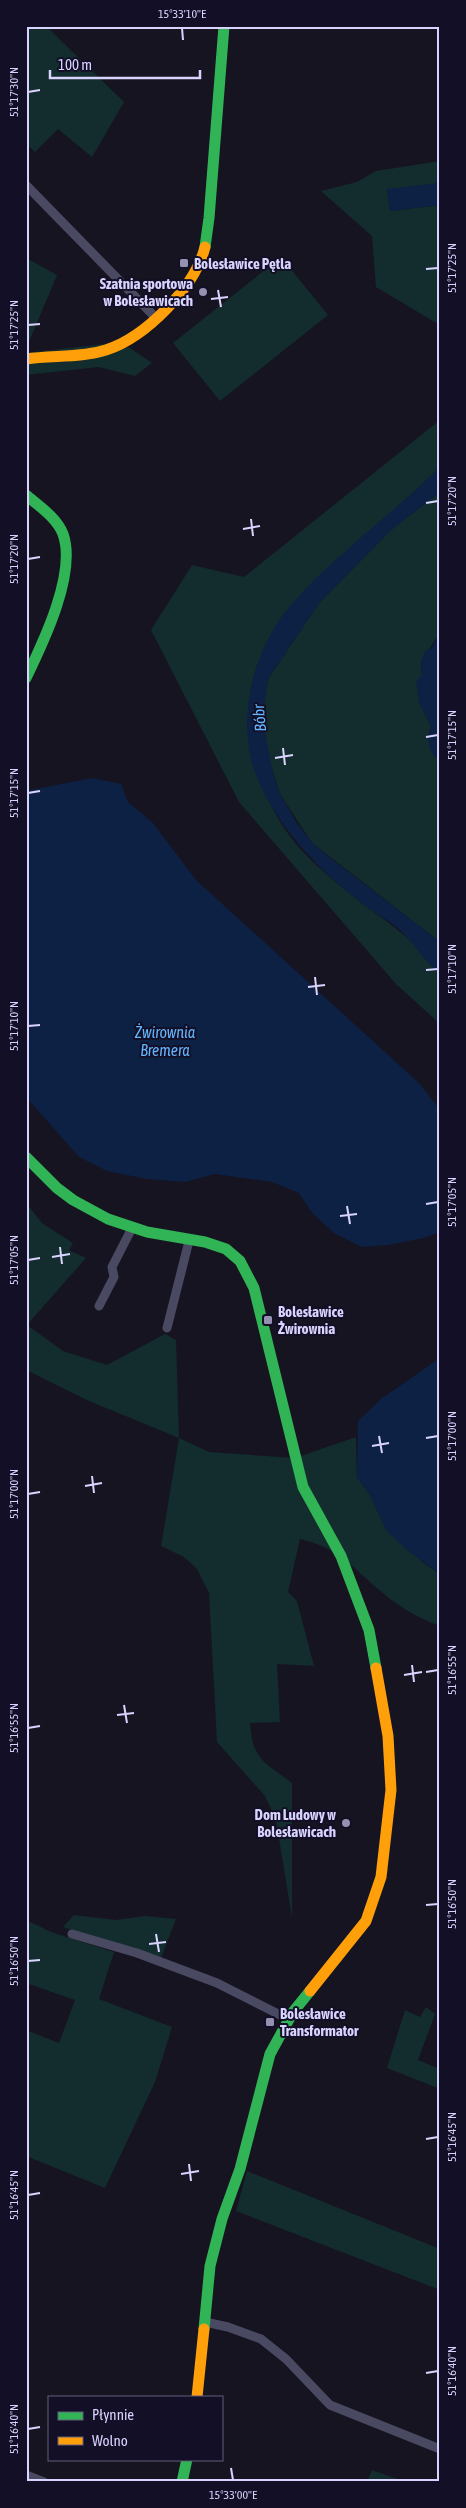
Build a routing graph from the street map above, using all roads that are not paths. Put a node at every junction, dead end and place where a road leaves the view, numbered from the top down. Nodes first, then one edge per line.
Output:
1 (224, 26) edge
2 (26, 185) edge
3 (155, 317) junction
4 (26, 359) edge
5 (26, 495) edge
6 (26, 678) edge
7 (26, 1157) edge
8 (132, 1228) junction
9 (189, 1241) junction
10 (99, 1306) dead end
11 (167, 1328) dead end
12 (72, 1934) dead end
13 (288, 2019) junction
14 (205, 2322) junction
15 (197, 2396) edge
16 (440, 2448) edge
17 (187, 2460) edge
18 (26, 2474) edge
19 (44, 2482) edge
20 (182, 2482) edge

1 - 3 street
2 - 3 street
3 - 4 street
5 - 6 street
7 - 8 street
8 - 9 street
8 - 10 street
9 - 11 street
9 - 13 street
12 - 13 street
13 - 14 street
14 - 15 street
14 - 16 street
17 - 20 street
18 - 19 street

